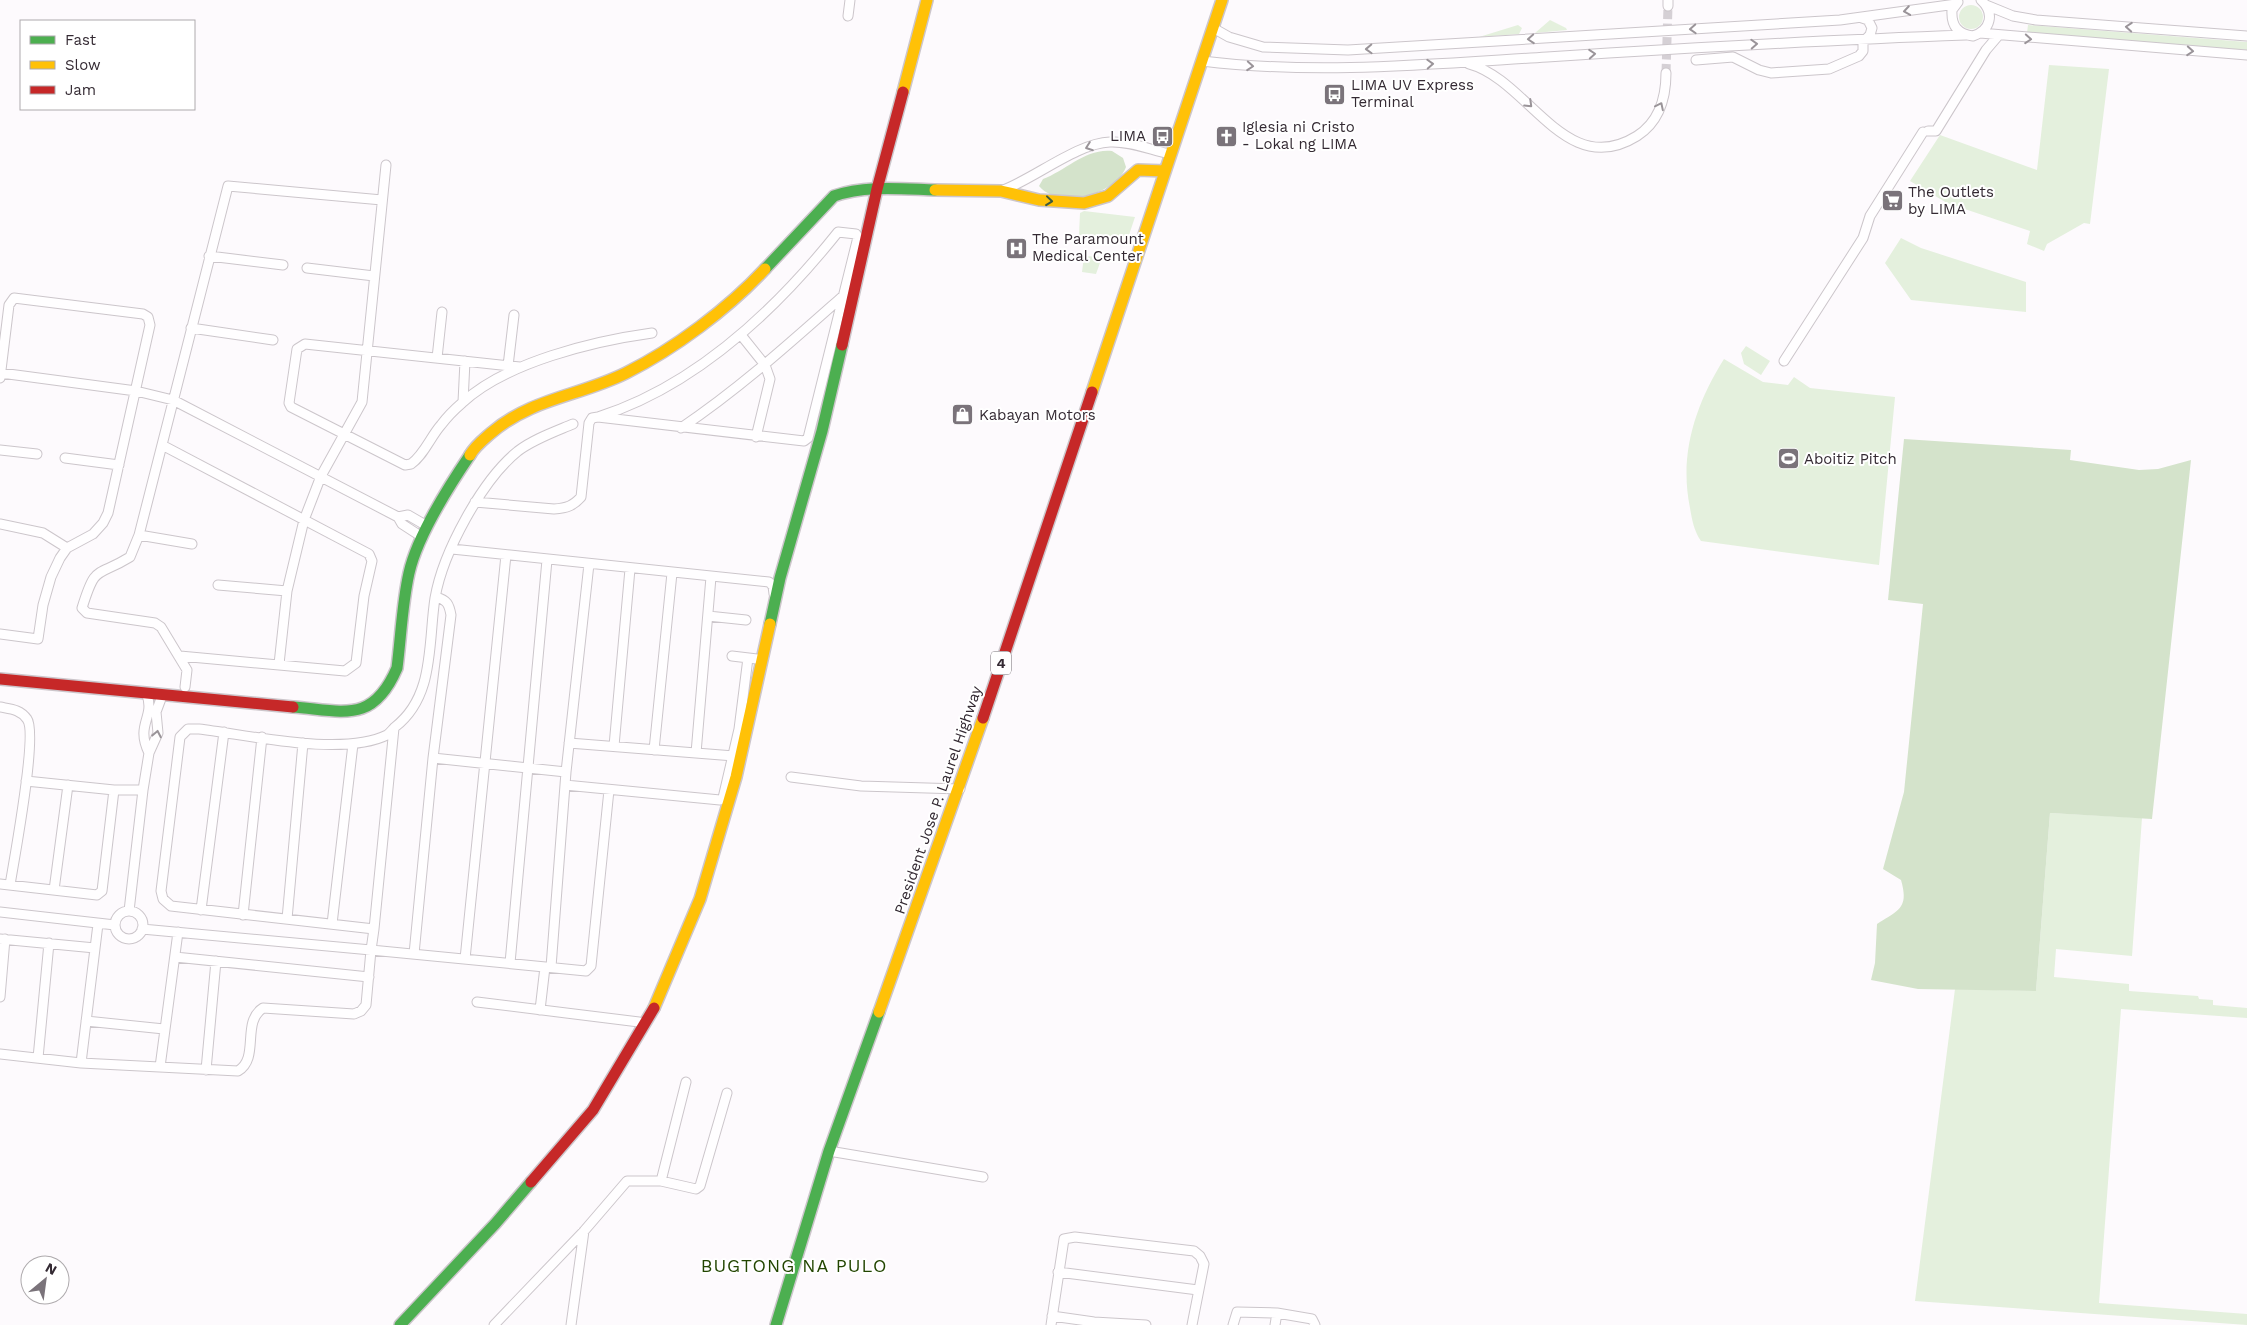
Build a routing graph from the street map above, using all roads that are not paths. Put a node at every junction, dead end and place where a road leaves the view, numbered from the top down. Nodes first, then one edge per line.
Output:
1 (850, 0) edge
2 (927, 0) edge
3 (1222, 0) edge
4 (1958, 2) edge
5 (1983, 2) edge
6 (848, 16) dead end
7 (1862, 18) junction
8 (1212, 28) junction
9 (1980, 33) junction
10 (1966, 35) junction
11 (1998, 36) junction
12 (2247, 36) edge
13 (1864, 40) junction
14 (1404, 47) junction
15 (2247, 55) edge
16 (1202, 60) junction
17 (1696, 60) dead end
18 (1458, 63) junction
19 (1406, 66) junction
20 (1666, 73) tunnel mouth
21 (1170, 154) junction
22 (386, 165) dead end
23 (1165, 171) junction
24 (877, 189) junction
25 (1001, 191) junction
26 (382, 200) junction
27 (209, 256) junction
28 (283, 265) dead end
29 (307, 268) dead end
30 (374, 276) junction
31 (843, 296) junction
32 (442, 312) dead end
33 (514, 315) dead end
34 (191, 328) junction
35 (652, 333) dead end
36 (741, 335) junction
37 (273, 340) dead end
38 (367, 350) junction
39 (437, 358) junction
40 (465, 361) junction
41 (1784, 361) dead end
42 (765, 365) junction
43 (508, 366) junction
44 (520, 367) junction
45 (1, 373) edge
46 (0, 378) edge
47 (136, 391) junction
48 (173, 400) junction
49 (463, 402) junction
50 (632, 406) junction
51 (598, 416) junction
52 (636, 422) junction
53 (572, 424) dead end
54 (681, 428) junction
55 (344, 433) junction
56 (756, 437) junction
57 (162, 445) junction
58 (0, 450) edge
59 (37, 454) dead end
60 (65, 458) dead end
61 (119, 466) junction
62 (321, 476) junction
63 (475, 502) junction
64 (304, 520) junction
65 (0, 524) edge
66 (425, 532) junction
67 (139, 535) junction
68 (192, 544) dead end
69 (67, 548) junction
70 (452, 549) junction
71 (506, 555) junction
72 (546, 560) junction
73 (589, 564) junction
74 (630, 568) junction
75 (672, 573) junction
76 (711, 577) junction
77 (218, 585) dead end
78 (287, 591) junction
79 (436, 597) junction
80 (769, 611) dead end
81 (708, 616) junction
82 (746, 620) dead end
83 (0, 634) edge
84 (180, 656) junction
85 (732, 656) dead end
86 (280, 664) junction
87 (0, 679) edge
88 (425, 684) junction
89 (442, 686) junction
90 (185, 687) dead end
91 (147, 695) junction
92 (162, 696) junction
93 (0, 707) edge
94 (394, 728) junction
95 (224, 732) junction
96 (262, 737) junction
97 (303, 743) junction
98 (569, 743) junction
99 (352, 744) junction
100 (614, 746) junction
101 (654, 750) junction
102 (148, 753) junction
103 (696, 753) junction
104 (734, 756) junction
105 (433, 758) junction
106 (486, 763) junction
107 (527, 768) junction
108 (566, 772) junction
109 (792, 777) dead end
110 (26, 781) junction
111 (68, 785) junction
112 (565, 785) junction
113 (960, 789) junction
114 (114, 790) junction
115 (143, 790) junction
116 (608, 790) junction
117 (0, 884) edge
118 (10, 885) junction
119 (54, 890) junction
120 (201, 910) junction
121 (129, 911) junction
122 (0, 912) edge
123 (243, 915) junction
124 (287, 919) junction
125 (98, 924) junction
126 (332, 924) junction
127 (115, 925) junction
128 (142, 928) junction
129 (374, 929) junction
130 (178, 932) junction
131 (3, 939) edge
132 (49, 943) junction
133 (95, 948) junction
134 (371, 950) junction
135 (414, 954) junction
136 (175, 957) junction
137 (465, 959) junction
138 (216, 961) junction
139 (510, 964) junction
140 (548, 967) junction
141 (369, 977) junction
142 (0, 997) edge
143 (477, 1002) dead end
144 (540, 1010) junction
145 (86, 1021) junction
146 (639, 1022) dead end
147 (164, 1029) junction
148 (0, 1054) edge
149 (38, 1058) junction
150 (81, 1063) junction
151 (160, 1067) junction
152 (206, 1070) junction
153 (686, 1082) dead end
154 (727, 1093) dead end
155 (829, 1151) junction
156 (983, 1178) dead end
157 (661, 1181) junction
158 (584, 1231) junction
159 (1058, 1272) junction
160 (1198, 1290) junction
161 (1277, 1313) junction
162 (1052, 1320) edge
163 (1093, 1323) edge
164 (400, 1325) edge
165 (494, 1325) edge
166 (571, 1325) edge
167 (776, 1325) edge
168 (1146, 1325) edge
169 (1192, 1325) edge
170 (1233, 1325) edge
171 (1275, 1325) edge
172 (1315, 1325) edge

1 - 6 street
2 - 24 main road
3 - 8 main road, President Jose P. Laurel Highway / 4
4 -> 7 street
4 - 10 street
5 - 9 street
12 -> 5 street
7 - 13 street
7 -> 14 street
14 -> 8 street
8 - 16 main road, President Jose P. Laurel Highway / 4
9 - 10 street
9 - 11 street
10 - 13 street
11 -> 15 street
11 - 41 street
13 - 17 street
18 -> 13 street
14 - 19 street
16 -> 19 street
16 - 21 main road, President Jose P. Laurel Highway / 4
19 -> 18 street
18 -> 20 street
21 - 23 main road, President Jose P. Laurel Highway / 4
21 -> 25 street
22 - 26 street
25 -> 23 main road
23 - 113 main road, President Jose P. Laurel Highway / 4
24 - 25 main road
24 - 66 main road
24 - 164 main road
26 - 27 street
26 - 30 street
27 - 28 street
27 - 34 street
29 - 30 street
30 - 38 street
31 - 36 street
31 - 42 street
31 - 56 street
32 - 39 street
33 - 43 street
34 - 37 street
34 - 48 street
35 - 44 street
36 - 42 street
36 - 50 street
38 - 39 street
38 - 55 street
38 - 55 street
39 - 40 street
40 - 43 street
40 - 49 street
42 - 54 street
42 - 56 street
43 - 44 street
44 - 49 street
45 - 46 street
45 - 47 street
45 - 47 street
47 - 48 street
47 - 61 street
48 - 57 street
48 - 62 street
49 - 55 street
50 - 51 street
50 - 52 street
51 - 52 street
51 - 63 street
52 - 54 street
53 - 63 street
54 - 56 street
55 - 62 street
57 - 64 street
57 - 67 street
58 - 59 street
60 - 61 street
61 - 69 street
62 - 64 street
62 - 66 street
63 - 70 street
64 - 78 street
64 - 86 street
65 - 69 street
66 - 92 main road
67 - 68 street
67 - 84 street
69 - 83 street
70 - 71 street
70 - 79 street
71 - 72 street
71 - 106 street
72 - 73 street
72 - 107 street
73 - 74 street
73 - 98 street
74 - 75 street
74 - 100 street
75 - 76 street
75 - 101 street
76 - 80 street
76 - 81 street
77 - 78 street
78 - 86 street
79 - 88 street
79 - 89 street
81 - 82 street
81 - 103 street
84 - 86 street
84 - 90 street
85 - 104 street
87 - 91 main road
88 - 89 street
88 - 94 street
89 - 105 street
91 - 92 main road
91 - 102 street
102 -> 92 street
93 - 110 street
94 - 99 street
94 - 129 street
95 - 96 street
95 - 120 street
95 - 120 street
96 - 97 street
96 - 123 street
97 - 99 street
97 - 124 street
98 - 100 street
98 - 108 street
99 - 126 street
100 - 101 street
101 - 103 street
102 - 115 street
103 - 104 street
104 - 116 street
105 - 106 street
105 - 135 street
106 - 107 street
106 - 137 street
107 - 108 street
107 - 139 street
108 - 112 street
109 - 113 street
110 - 111 street
110 - 118 street
111 - 114 street
111 - 119 street
112 - 116 street
112 - 140 street
113 - 155 main road, President Jose P. Laurel Highway / 4
114 - 115 street
114 - 119 street
115 - 121 street
116 - 140 street
117 - 118 street
118 - 119 street
120 - 123 street
121 - 127 street
121 - 128 street
122 - 125 street
123 - 124 street
124 - 126 street
125 - 127 street
125 - 133 street
126 - 129 street
127 - 128 street
128 - 130 street
129 - 134 street
130 - 134 street
130 - 136 street
131 - 132 street
131 - 142 street
132 - 133 street
132 - 149 street
133 - 145 street
134 - 135 street
134 - 141 street
135 - 137 street
136 - 138 street
136 - 147 street
137 - 139 street
138 - 141 street
138 - 152 street
139 - 140 street
140 - 144 street
141 - 152 street
143 - 144 street
144 - 146 street
145 - 147 street
145 - 150 street
147 - 151 street
148 - 149 street
149 - 150 street
150 - 151 street
151 - 152 street
153 - 157 street
154 - 157 street
155 - 156 street
155 - 167 main road, President Jose P. Laurel Highway / 4
157 - 158 street
158 - 165 street
158 - 166 street
159 - 160 street
159 - 160 street
159 - 162 street
160 - 169 street
161 - 170 street
161 - 171 street
161 - 172 street
162 - 163 street
163 - 168 street

